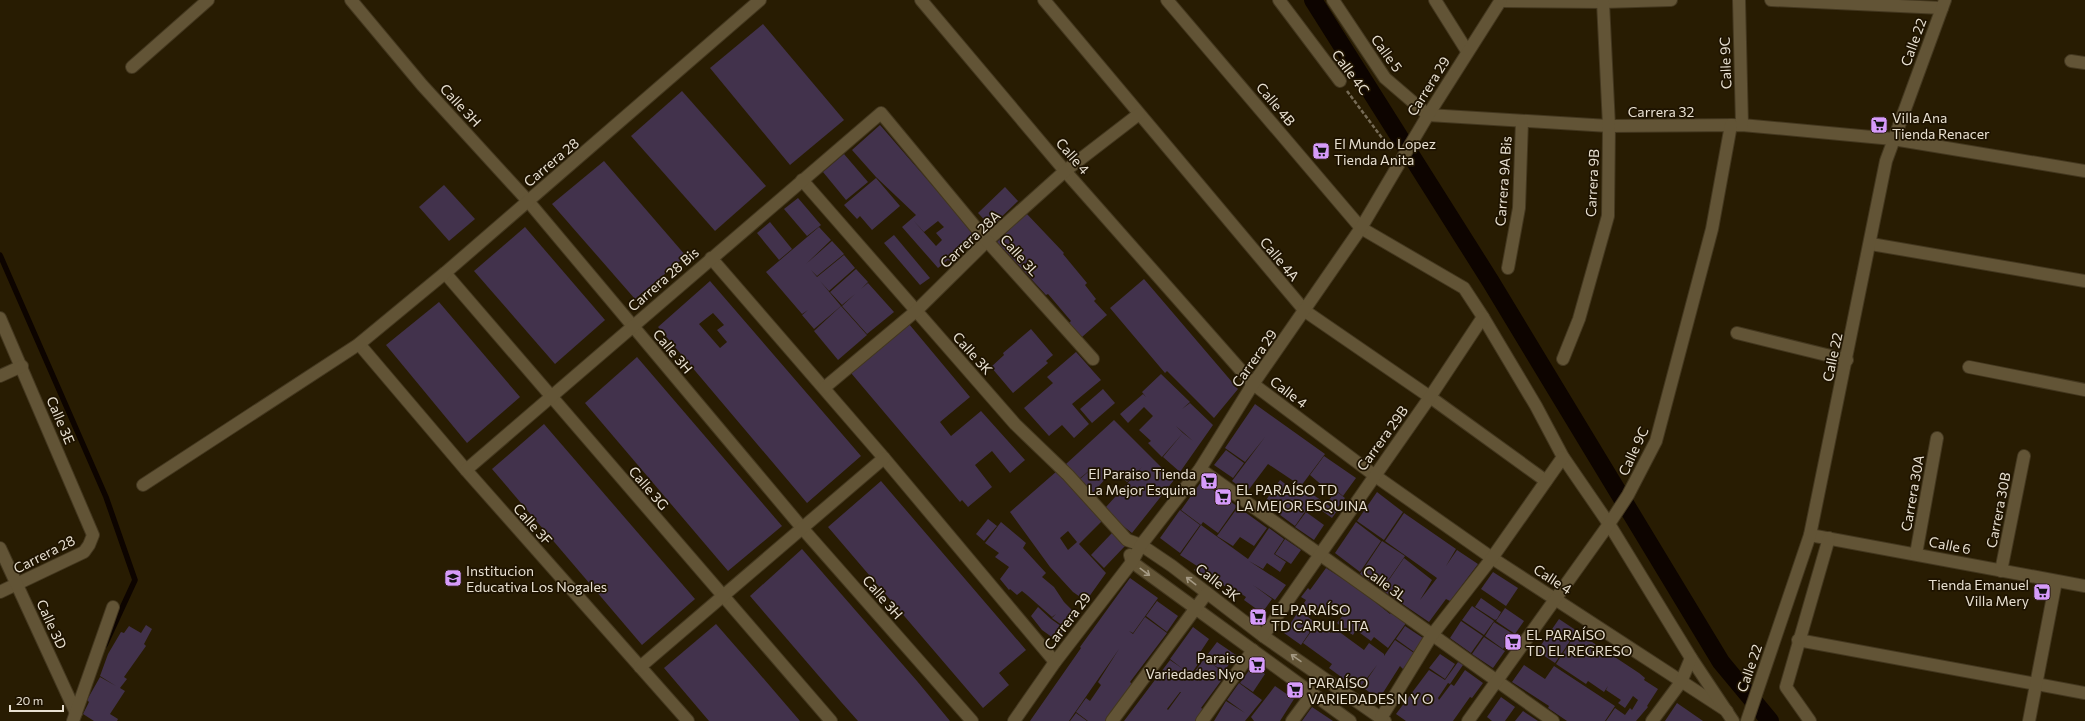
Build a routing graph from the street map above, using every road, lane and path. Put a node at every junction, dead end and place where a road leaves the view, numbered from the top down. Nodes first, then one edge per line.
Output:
1 (208, 0) edge
2 (351, 0) edge
3 (760, 0) edge
4 (921, 0) edge
5 (1044, 0) edge
6 (1167, 0) edge
7 (1279, 0) edge
8 (1333, 0) edge
9 (1435, 0) edge
10 (1501, 0) edge
11 (1671, 0) edge
12 (1738, 0) edge
13 (1771, 0) edge
14 (1805, 1) edge
15 (1604, 2) junction
16 (1943, 4) edge
17 (1467, 51) junction
18 (2071, 61) dead end
19 (2085, 63) edge
20 (132, 67) dead end
21 (1340, 81) joint
22 (882, 113) joint
23 (1139, 114) junction
24 (1428, 115) junction
25 (1522, 121) junction
26 (1737, 125) junction
27 (1610, 126) junction
28 (1893, 139) junction
29 (1402, 158) junction
30 (1065, 171) junction
31 (2085, 171) edge
32 (802, 180) junction
33 (528, 201) junction
34 (1362, 228) junction
35 (988, 241) junction
36 (1870, 244) junction
37 (711, 258) junction
38 (1508, 268) dead end
39 (445, 273) junction
40 (2085, 281) edge
41 (916, 311) junction
42 (1304, 311) junction
43 (1483, 317) junction
44 (0, 318) edge
45 (633, 326) junction
46 (1737, 333) dead end
47 (359, 344) junction
48 (1093, 359) dead end
49 (1563, 359) dead end
50 (1847, 360) junction
51 (22, 366) junction
52 (1969, 367) dead end
53 (0, 376) edge
54 (1253, 384) junction
55 (824, 388) junction
56 (2085, 390) edge
57 (551, 397) junction
58 (1430, 397) junction
59 (1937, 438) dead end
60 (2024, 456) dead end
61 (1563, 457) junction
62 (884, 458) junction
63 (1200, 469) junction
64 (466, 470) junction
65 (1374, 475) junction
66 (1546, 481) junction
67 (143, 485) dead end
68 (1612, 519) junction
69 (803, 529) junction
70 (93, 535) joint
71 (1810, 535) junction
72 (1829, 538) junction
73 (1127, 540) junction
74 (1141, 545) junction
75 (0, 548) edge
76 (1319, 554) junction
77 (1916, 554) junction
78 (1492, 558) junction
79 (1132, 562) junction
80 (2001, 571) junction
81 (2056, 581) junction
82 (17, 584) junction
83 (2085, 586) edge
84 (0, 592) edge
85 (1207, 593) junction
86 (723, 596) junction
87 (1555, 598) junction
88 (113, 607) dead end
89 (1195, 610) junction
90 (1432, 635) junction
91 (1263, 636) junction
92 (1798, 640) junction
93 (1253, 650) junction
94 (1691, 658) junction
95 (1056, 662) junction
96 (640, 667) junction
97 (1496, 680) junction
98 (1681, 682) junction
99 (2037, 684) junction
100 (2085, 693) edge
101 (1312, 694) junction
102 (1730, 716) edge
103 (74, 717) edge
104 (1748, 719) edge
105 (1383, 720) edge
106 (688, 721) edge
107 (831, 721) edge
108 (972, 721) edge
109 (1014, 721) edge
110 (1112, 721) edge
111 (1202, 721) edge
112 (1292, 721) edge
113 (1350, 721) edge
114 (1468, 721) edge
115 (1553, 721) edge
116 (1652, 721) edge
117 (1810, 721) edge
118 (2030, 721) edge

1 - 20 street
2 - 33 street, Calle 3H
3 - 33 street, Carrera 28
4 - 30 street, Calle 4
5 - 23 street, Calle 4A
6 - 34 street, Calle 4B
7 - 21 street, Calle 4C
8 - 24 street, Calle 5
9 - 17 street
10 - 15 street
10 - 17 street, Carrera 29
11 - 15 street
12 - 26 street, Calle 9C
13 - 14 street
14 - 16 street
15 - 27 street, Carrera 9B
16 - 28 street, Calle 22
17 - 24 street, Carrera 29
18 - 19 street
21 - 29 path, Calle 4C
22 - 32 street, Carrera 28 Bis
22 - 35 street, Calle 3L
23 - 30 street, Carrera 28A
23 - 42 street, Calle 4A
24 - 25 street, Carrera 32
24 - 29 street, Carrera 29
25 - 27 street, Carrera 32
25 - 38 street, Carrera 9A Bis
26 - 27 street, Carrera 32
26 - 28 street, Carrera 32
26 - 68 street, Calle 9C
27 - 49 street, Carrera 9B
28 - 31 street, Carrera 32
28 - 36 street, Calle 22
29 - 34 street, Carrera 29
30 - 35 street, Carrera 28A
30 - 54 street, Calle 4
32 - 37 street, Carrera 28 Bis
32 - 41 street, Calle 3K
33 - 39 street, Carrera 28
33 - 45 street, Calle 3H
34 - 42 street, Carrera 29
34 - 43 street, Calle 4
35 - 41 street, Carrera 28A
35 - 48 street, Calle 3L
36 - 40 street
36 - 50 street, Calle 22
37 - 45 street, Carrera 28 Bis
37 - 55 street
39 - 47 street, Carrera 28
39 - 57 street, Calle 3G
41 - 55 street, Carrera 28A
41 - 73 street, Calle 3K
42 - 54 street, Carrera 29
42 - 58 street, Calle 4A
43 - 58 street, Carrera 29B
43 - 61 street, Calle 4
44 - 51 street, Calle 3E
45 - 57 street, Carrera 28 Bis
45 - 69 street, Calle 3H
46 - 50 street
47 - 64 street, Calle 3F
47 - 67 street, Carrera 28
50 - 71 street, Calle 22
51 - 53 street
51 - 70 street, Calle 3E
52 - 56 street
54 - 63 street, Carrera 29
54 - 65 street, Calle 4
55 - 62 street
57 - 64 street, Carrera 28 Bis
57 - 86 street, Calle 3G
58 - 65 street, Carrera 29B
58 - 66 street, Calle 4A
59 - 77 street, Carrera 30A
60 - 80 street, Carrera 30B
61 - 66 street
61 - 68 street, Calle 4
62 - 69 street
62 - 95 street
63 - 74 street, Carrera 29
63 - 76 street, Calle 3L
64 - 96 street, Calle 3F
65 - 76 street, Carrera 29B
65 - 78 street, Calle 4
66 - 78 street
68 - 87 street, Calle 9C
68 - 94 street, Calle 4
69 - 86 street
69 - 108 street, Calle 3H
70 - 82 street, Carrera 28
71 - 72 street, Calle 6
71 - 104 street, Calle 22
72 - 77 street, Calle 6
72 - 92 street
73 - 74 street, Calle 3K
73 - 79 street, Calle 3K
74 - 79 street, Carrera 29
85 -> 74 street, Calle 3K
75 - 82 street, Calle 3D
76 - 90 street, Calle 3L
76 - 91 street, Carrera 29B
77 - 80 street, Calle 6
78 - 87 street, Calle 4
78 - 90 street
79 -> 89 street
79 - 95 street, Carrera 29
80 - 81 street, Calle 6
81 - 83 street, Calle 6
81 - 99 street
82 - 84 street, Carrera 28
82 - 103 street, Calle 3D
85 - 89 street
85 - 91 street, Calle 3K
86 - 96 street
86 - 107 street, Calle 3G
87 - 97 street, Calle 9C
87 - 98 street, Calle 4
88 - 103 street
89 - 93 street
89 - 110 street
90 - 97 street, Calle 3L
90 - 105 street
105 -> 91 street, Calle 3K
92 - 99 street
92 - 117 street
93 - 101 street
93 - 111 street
94 - 98 street
94 - 102 street, Calle 4
95 - 109 street, Carrera 29
96 - 106 street, Calle 3F
97 - 114 street, Calle 9C
97 - 115 street, Calle 3L
98 - 102 street, Calle 4
98 - 116 street
99 - 100 street
99 - 118 street
101 - 112 street
101 - 113 street

